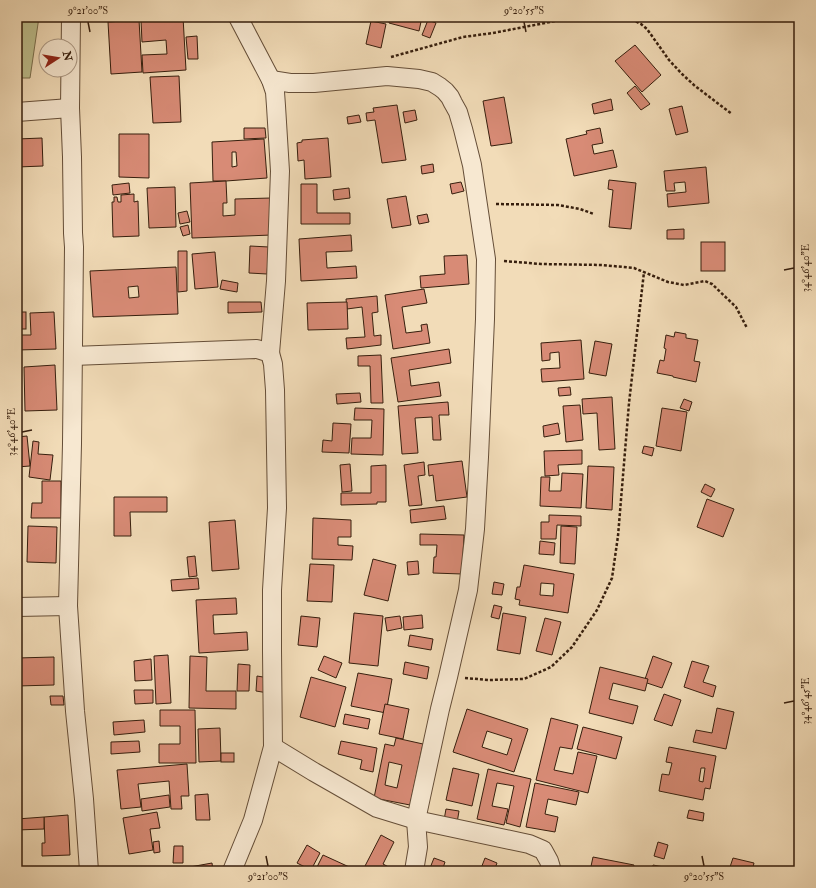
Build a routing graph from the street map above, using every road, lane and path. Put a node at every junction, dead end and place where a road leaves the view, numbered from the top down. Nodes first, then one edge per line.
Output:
1 (71, 17) edge
2 (238, 17) edge
3 (576, 17) edge
4 (627, 17) edge
5 (388, 58) dead end
6 (271, 80) junction
7 (70, 108) junction
8 (17, 112) edge
9 (732, 114) dead end
10 (478, 203) junction
11 (594, 214) dead end
12 (486, 259) junction
13 (644, 272) junction
14 (747, 328) dead end
15 (270, 353) junction
16 (73, 356) junction
17 (68, 606) junction
18 (17, 607) edge
19 (448, 677) junction
20 (273, 747) junction
21 (416, 820) junction
22 (89, 871) edge
23 (232, 871) edge
24 (414, 871) edge
25 (552, 871) edge

1 - 7 street
2 - 6 street
3 - 5 path
4 - 9 path
6 - 10 street
6 - 15 street
7 - 8 street
7 - 16 street
10 - 11 path
10 - 12 street
12 - 13 path
12 - 19 street
13 - 14 path
13 - 19 path
15 - 16 street
15 - 20 street
16 - 17 street
17 - 18 street
17 - 22 street
19 - 21 street
20 - 21 street
20 - 23 street
21 - 24 street
21 - 25 street

